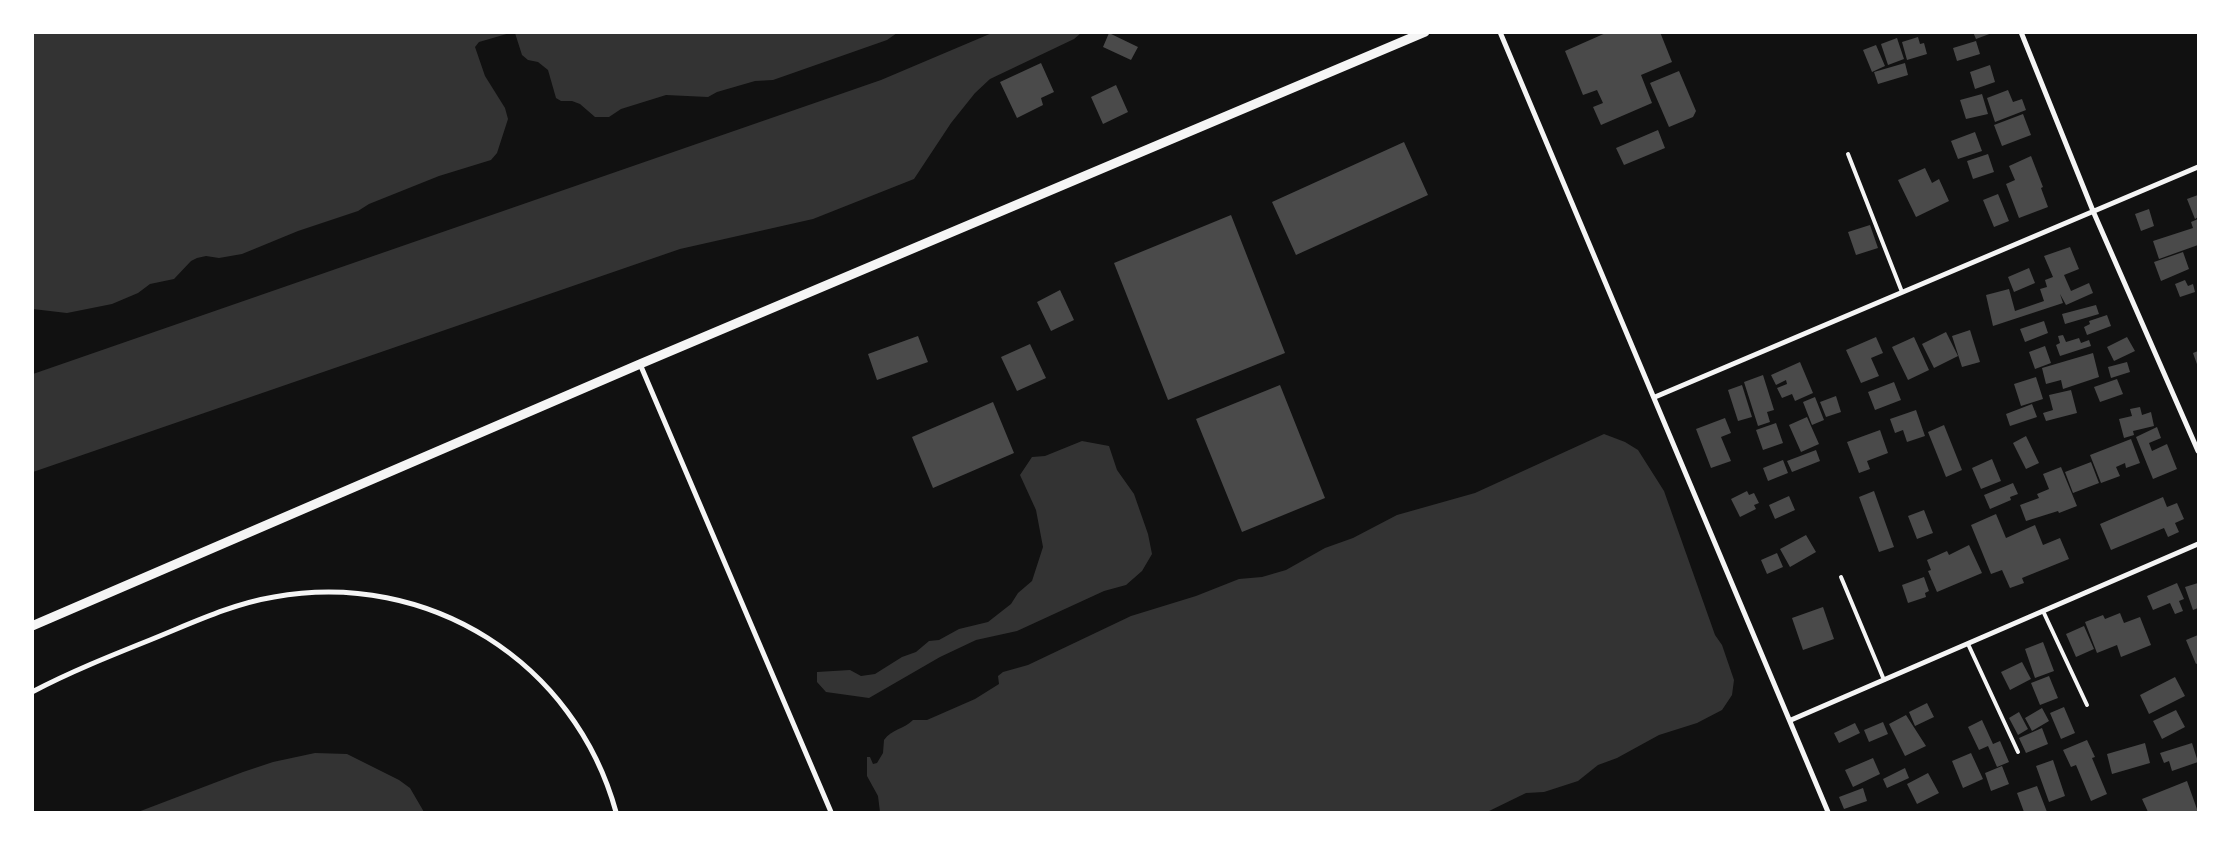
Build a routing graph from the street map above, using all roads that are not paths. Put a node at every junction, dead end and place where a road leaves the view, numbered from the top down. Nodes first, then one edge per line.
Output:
1 (1425, 32) edge
2 (1500, 32) edge
3 (2021, 32) edge
4 (1848, 154) dead end
5 (2198, 167) edge
6 (2093, 211) junction
7 (1902, 292) junction
8 (640, 364) junction
9 (1655, 397) junction
10 (2198, 451) edge
11 (2198, 544) edge
12 (1841, 577) dead end
13 (2043, 611) junction
14 (32, 626) edge
15 (1968, 644) junction
16 (1884, 680) junction
17 (32, 692) edge
18 (2087, 705) dead end
19 (1791, 720) junction
20 (2018, 752) dead end
21 (616, 812) edge
22 (831, 812) edge
23 (1828, 812) edge

1 - 8 street
2 - 9 street
3 - 6 street
4 - 7 lane
5 - 6 street
6 - 7 street
6 - 10 street
7 - 9 street
8 - 14 street
8 - 22 street
9 - 19 street
11 - 13 street
12 - 16 lane
13 - 15 street
13 - 18 lane
15 - 16 street
15 - 20 lane
16 - 19 street
17 - 21 street
19 - 23 street

